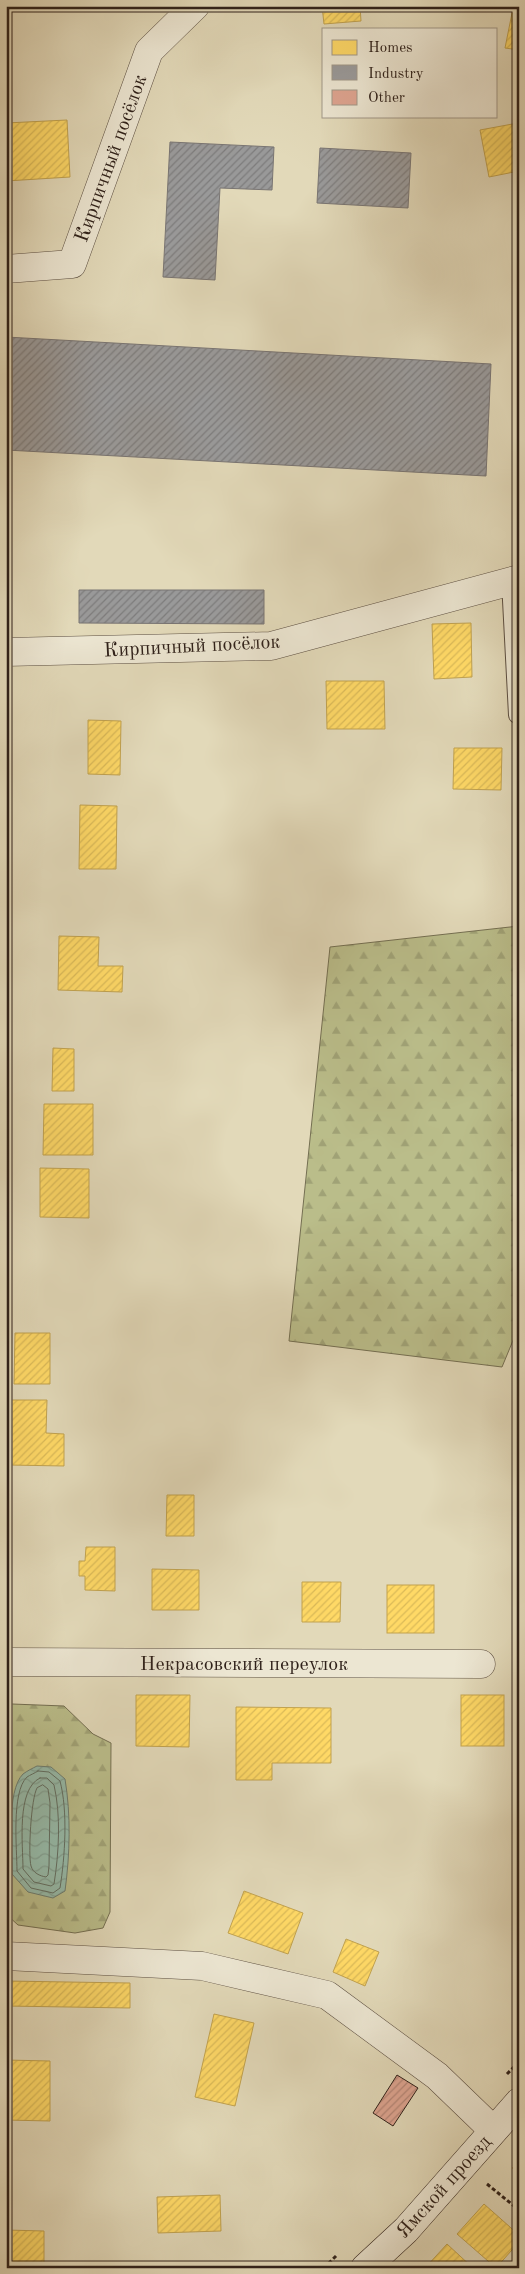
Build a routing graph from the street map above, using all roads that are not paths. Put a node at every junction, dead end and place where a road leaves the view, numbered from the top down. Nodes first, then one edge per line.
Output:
1 (195, 6) edge
2 (6, 269) edge
3 (514, 580) edge
4 (6, 652) edge
5 (518, 715) dead end
6 (6, 1662) edge
7 (481, 1664) dead end
8 (6, 1956) edge
9 (519, 2102) edge
10 (493, 2130) junction
11 (365, 2268) edge

1 - 2 street, Кирпичный посёлок
3 - 4 street, Кирпичный посёлок
3 - 5 lane
6 - 7 street, Некрасовский переулок
8 - 10 street
9 - 10 street, Ямской проезд
10 - 11 street, Ямской проезд

